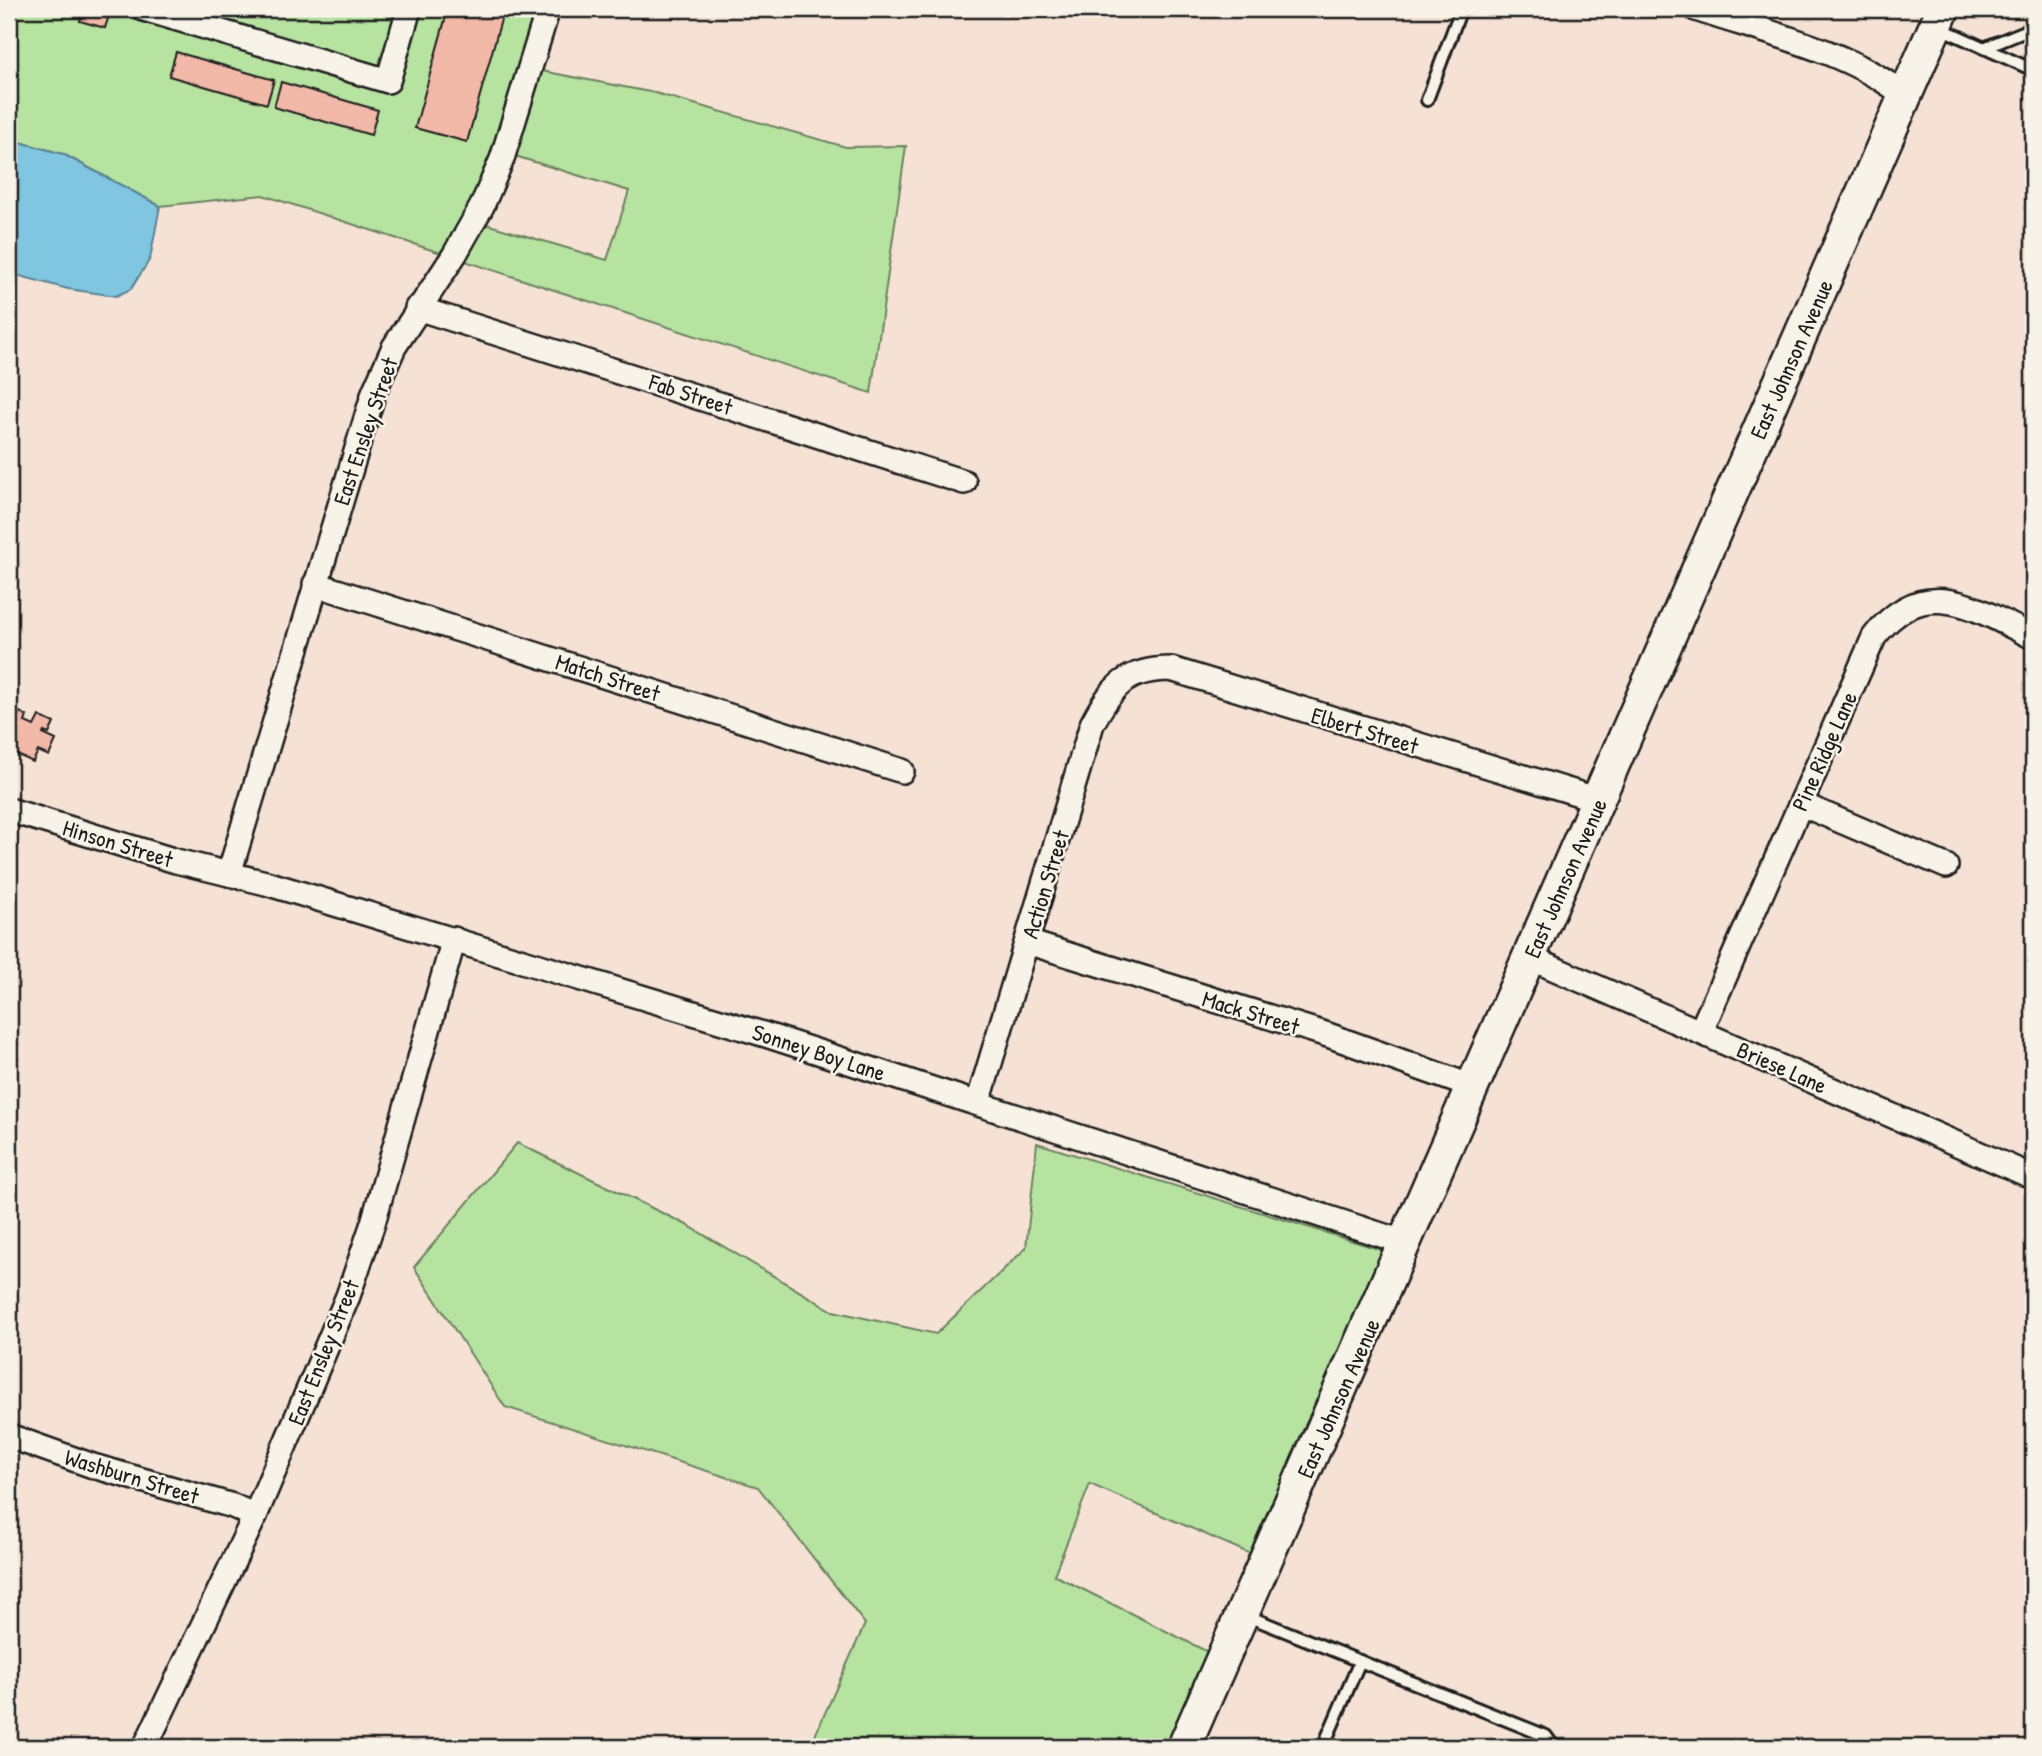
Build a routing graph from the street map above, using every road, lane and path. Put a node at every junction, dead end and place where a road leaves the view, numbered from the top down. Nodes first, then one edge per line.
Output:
1 (144, 9) edge
2 (409, 9) edge
3 (548, 9) edge
4 (1461, 9) edge
5 (1696, 9) edge
6 (1940, 17) edge
7 (2033, 29) edge
8 (1984, 48) junction
9 (2033, 70) edge
10 (1905, 96) junction
11 (1427, 100) dead end
12 (417, 308) junction
13 (964, 482) dead end
14 (315, 584) junction
15 (2033, 637) edge
16 (1131, 677) joint
17 (902, 771) dead end
18 (1599, 800) junction
19 (1801, 804) junction
20 (9, 810) edge
21 (1946, 866) dead end
22 (229, 874) junction
23 (454, 939) junction
24 (1027, 942) junction
25 (1530, 958) junction
26 (1701, 1031) junction
27 (1473, 1087) junction
28 (978, 1103) junction
29 (2033, 1177) edge
30 (1406, 1243) junction
31 (9, 1436) edge
32 (255, 1516) junction
33 (1243, 1614) junction
34 (1360, 1661) junction
35 (145, 1747) edge
36 (1184, 1747) edge
37 (1323, 1747) edge
38 (1554, 1747) edge

1 - 2 street
3 - 12 street, East Ensley Street
4 - 11 lane
5 - 10 street
6 - 8 lane
6 - 10 main road, East Johnson Avenue
7 - 8 lane
8 - 9 lane
10 - 18 main road, East Johnson Avenue
12 - 13 street, Fab Street
12 - 14 street, East Ensley Street
14 - 17 street, Match Street
14 - 22 street, East Ensley Street
15 - 19 street, Pine Ridge Lane
16 - 18 street, Elbert Street
16 - 24 street, Action Street
18 - 25 main road, East Johnson Avenue
19 - 21 street
19 - 26 street, Pine Ridge Lane
20 - 22 street, Hinson Street
22 - 23 street, Sonney Boy Lane
23 - 28 street, Sonney Boy Lane
23 - 32 street, East Ensley Street
24 - 27 street, Mack Street
24 - 28 street, Action Street
25 - 26 street, Briese Lane
25 - 27 main road, East Johnson Avenue
26 - 29 street, Briese Lane
27 - 30 main road, East Johnson Avenue
28 - 30 street, Sonney Boy Lane
30 - 33 main road, East Johnson Avenue
31 - 32 street, Washburn Street
32 - 35 street, East Ensley Street
33 - 34 lane
33 - 36 main road, East Johnson Avenue
34 - 37 lane
34 - 38 lane

